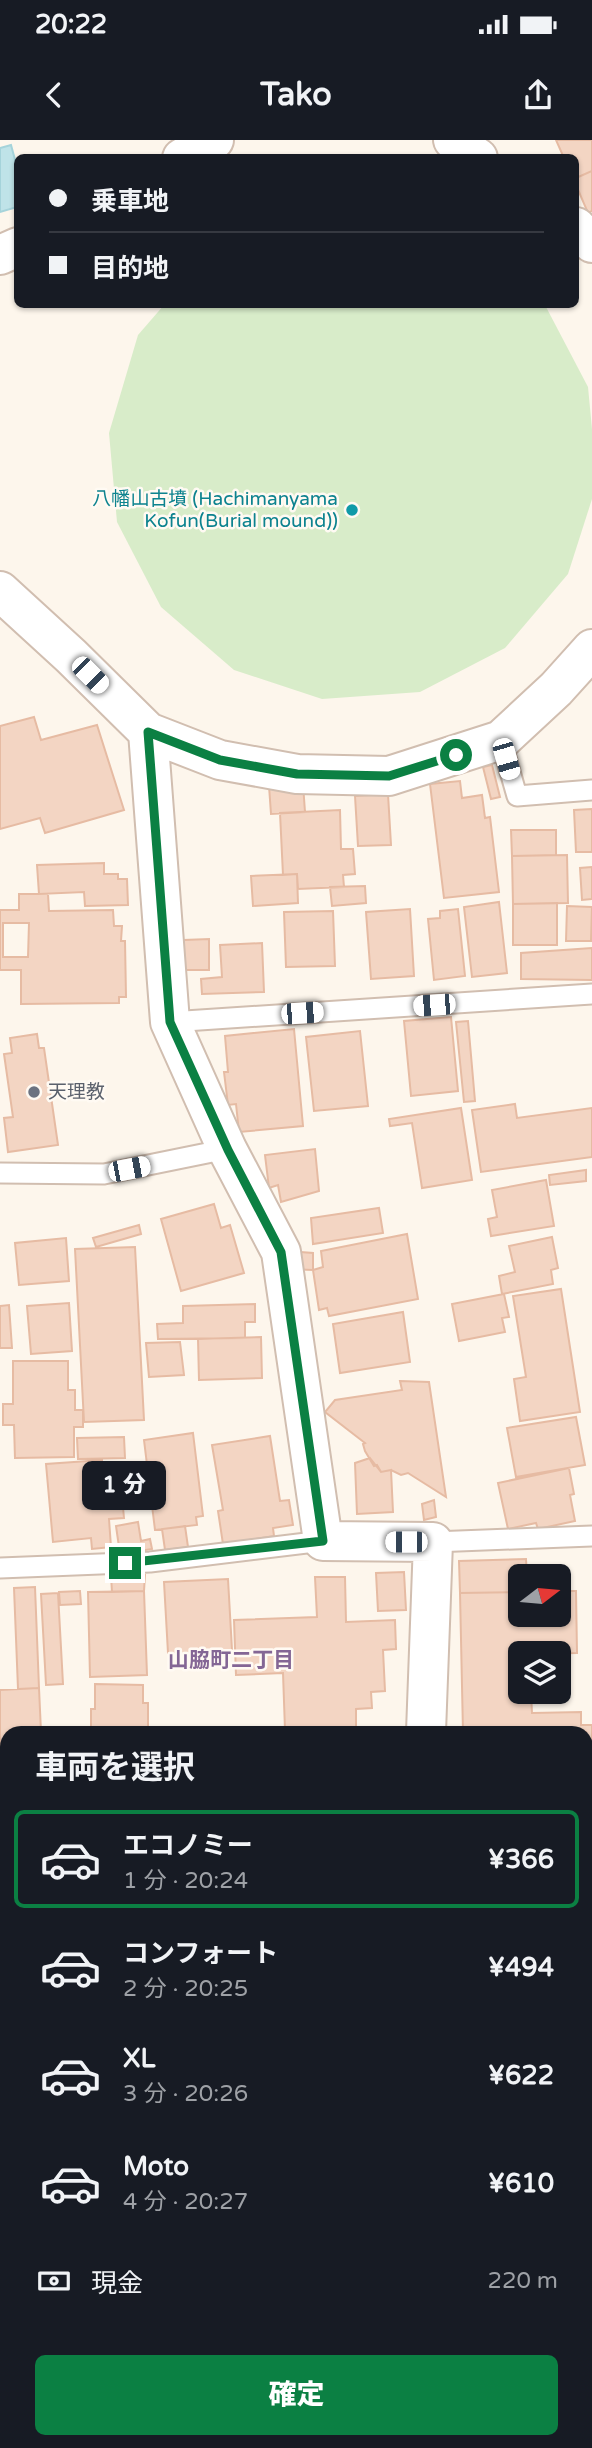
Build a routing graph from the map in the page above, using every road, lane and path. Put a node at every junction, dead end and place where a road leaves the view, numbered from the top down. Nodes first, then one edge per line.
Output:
1 (214, 140) edge
2 (453, 140) edge
3 (188, 154) edge
4 (472, 154) edge
5 (579, 230) edge
6 (592, 243) edge
7 (0, 591) edge
8 (592, 649) edge
9 (148, 732) junction
10 (501, 740) junction
11 (592, 790) edge
12 (592, 994) edge
13 (170, 1022) junction
14 (228, 1150) junction
15 (0, 1173) edge
16 (592, 1536) edge
17 (323, 1541) junction
18 (433, 1542) junction
19 (0, 1569) edge
20 (426, 1726) edge

1 - 3 street
2 - 4 street
5 - 6 street
7 - 9 street
8 - 10 street
9 - 10 street
9 - 13 street
10 - 11 lane
12 - 13 lane
13 - 14 street
14 - 15 lane
14 - 17 street
16 - 18 lane
17 - 18 street
17 - 19 lane
18 - 20 street

